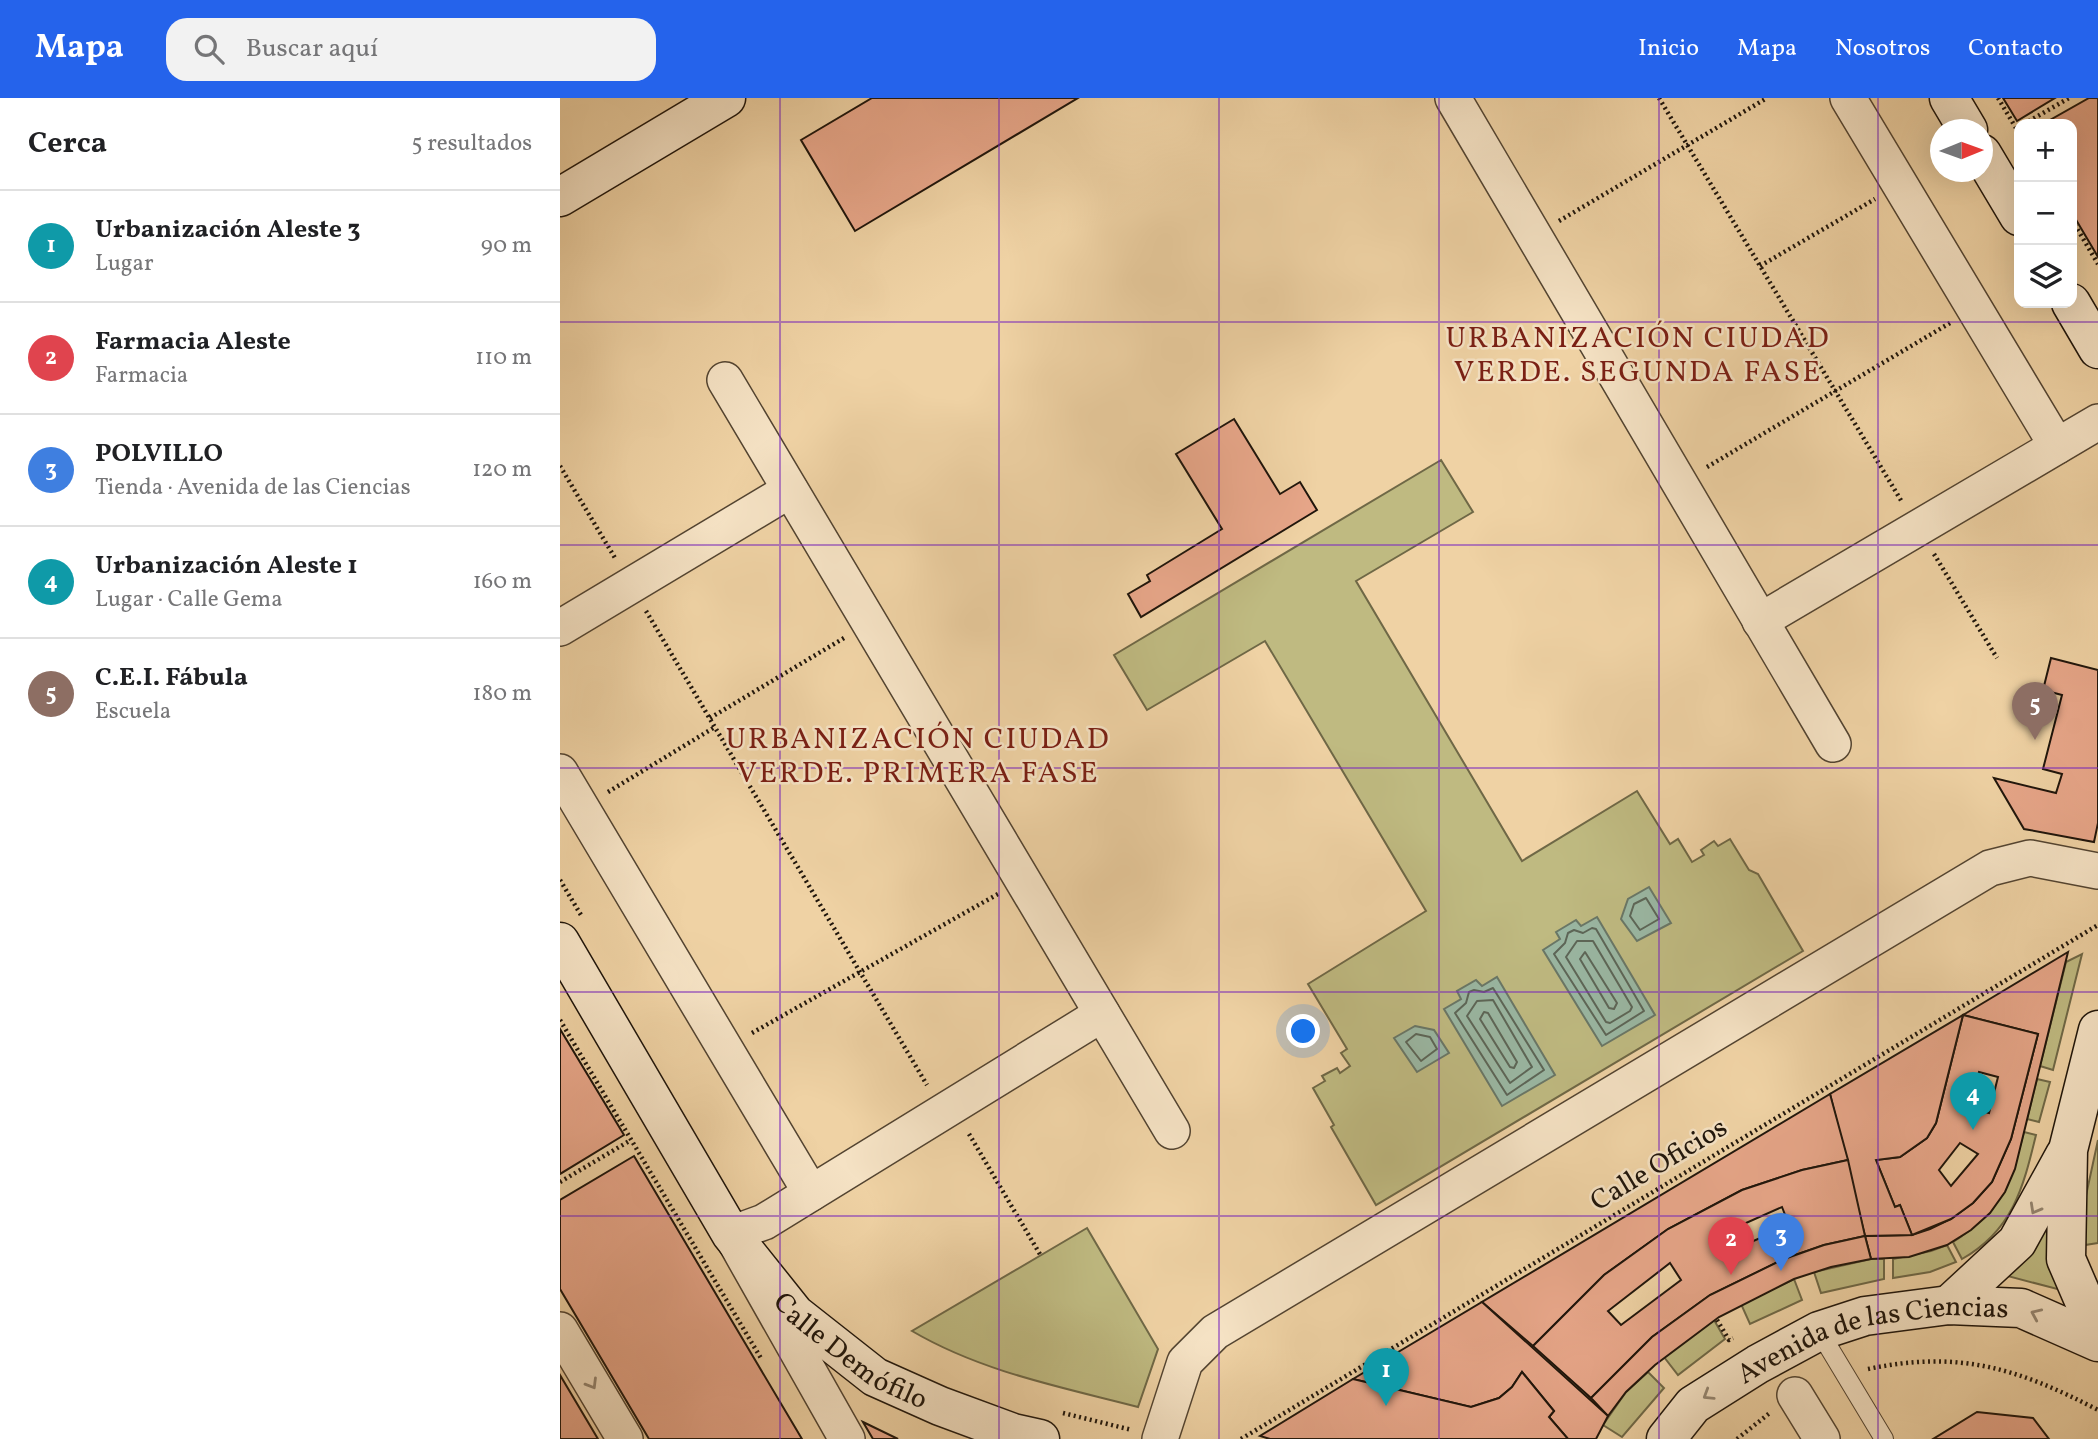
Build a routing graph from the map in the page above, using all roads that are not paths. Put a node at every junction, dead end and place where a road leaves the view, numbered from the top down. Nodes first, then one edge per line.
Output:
1 (726, 98) edge
2 (1453, 98) edge
3 (1848, 98) edge
4 (1949, 98) edge
5 (1961, 119) edge
6 (1993, 171) edge
7 (560, 197) edge
8 (2014, 207) edge
9 (2074, 308) edge
10 (2098, 349) edge
11 (725, 380) dead end
12 (2098, 422) edge
13 (2057, 446) junction
14 (790, 490) junction
15 (1760, 621) junction
16 (560, 628) edge
17 (1833, 744) dead end
18 (560, 772) edge
19 (2098, 871) edge
20 (560, 943) edge
21 (1102, 1014) junction
22 (2098, 1030) edge
23 (1172, 1130) dead end
24 (2068, 1150) junction
25 (811, 1194) junction
26 (731, 1234) junction
27 (1949, 1305) junction
28 (560, 1330) edge
29 (1819, 1331) junction
30 (2098, 1333) edge
31 (2098, 1342) edge
32 (1796, 1395) road end
33 (625, 1439) edge
34 (847, 1439) edge
35 (1040, 1439) edge
36 (1160, 1439) edge
37 (1666, 1439) edge
38 (1822, 1439) edge
39 (1884, 1439) edge

1 - 7 street
2 - 15 street
3 - 13 street
4 - 5 street
6 - 8 street
9 - 10 street
11 - 14 street
12 - 13 street
13 - 15 street
14 - 16 street
14 - 21 street
15 - 17 street
18 - 25 street
19 - 36 street
20 - 26 street, Calle Demófilo
21 - 23 street
21 - 25 street
22 - 24 street
24 -> 27 street
24 - 30 street
25 - 26 street
26 - 34 street, Calle Demófilo
26 - 35 street, Calle Demófilo
27 - 29 street, Avenida de las Ciencias
31 -> 27 street, Avenida de las Ciencias
28 -> 33 street
29 -> 37 street, Avenida de las Ciencias
29 - 39 lane
32 - 38 street

